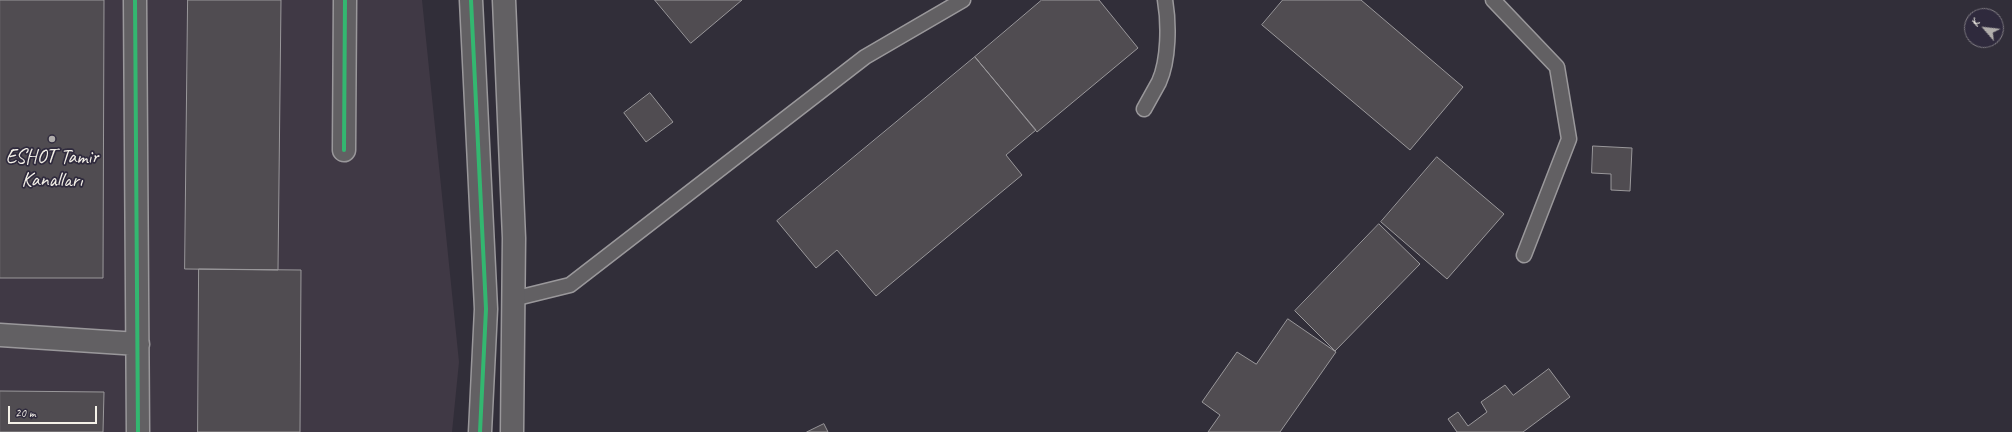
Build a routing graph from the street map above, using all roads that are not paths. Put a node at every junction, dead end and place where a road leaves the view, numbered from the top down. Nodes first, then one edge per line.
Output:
1 (135, 0) edge
2 (345, 0) edge
3 (471, 0) edge
4 (504, 0) edge
5 (964, 0) edge
6 (1165, 0) edge
7 (1493, 0) edge
8 (1144, 109) dead end
9 (344, 150) dead end
10 (1524, 255) dead end
11 (513, 299) junction
12 (0, 335) edge
13 (138, 344) junction
14 (138, 432) edge
15 (480, 432) edge
16 (512, 432) edge

1 - 13 street
2 - 9 street
3 - 15 street
4 - 11 street
5 - 11 lane
6 - 8 lane
7 - 10 lane
11 - 16 street
12 - 13 street
13 - 14 street

